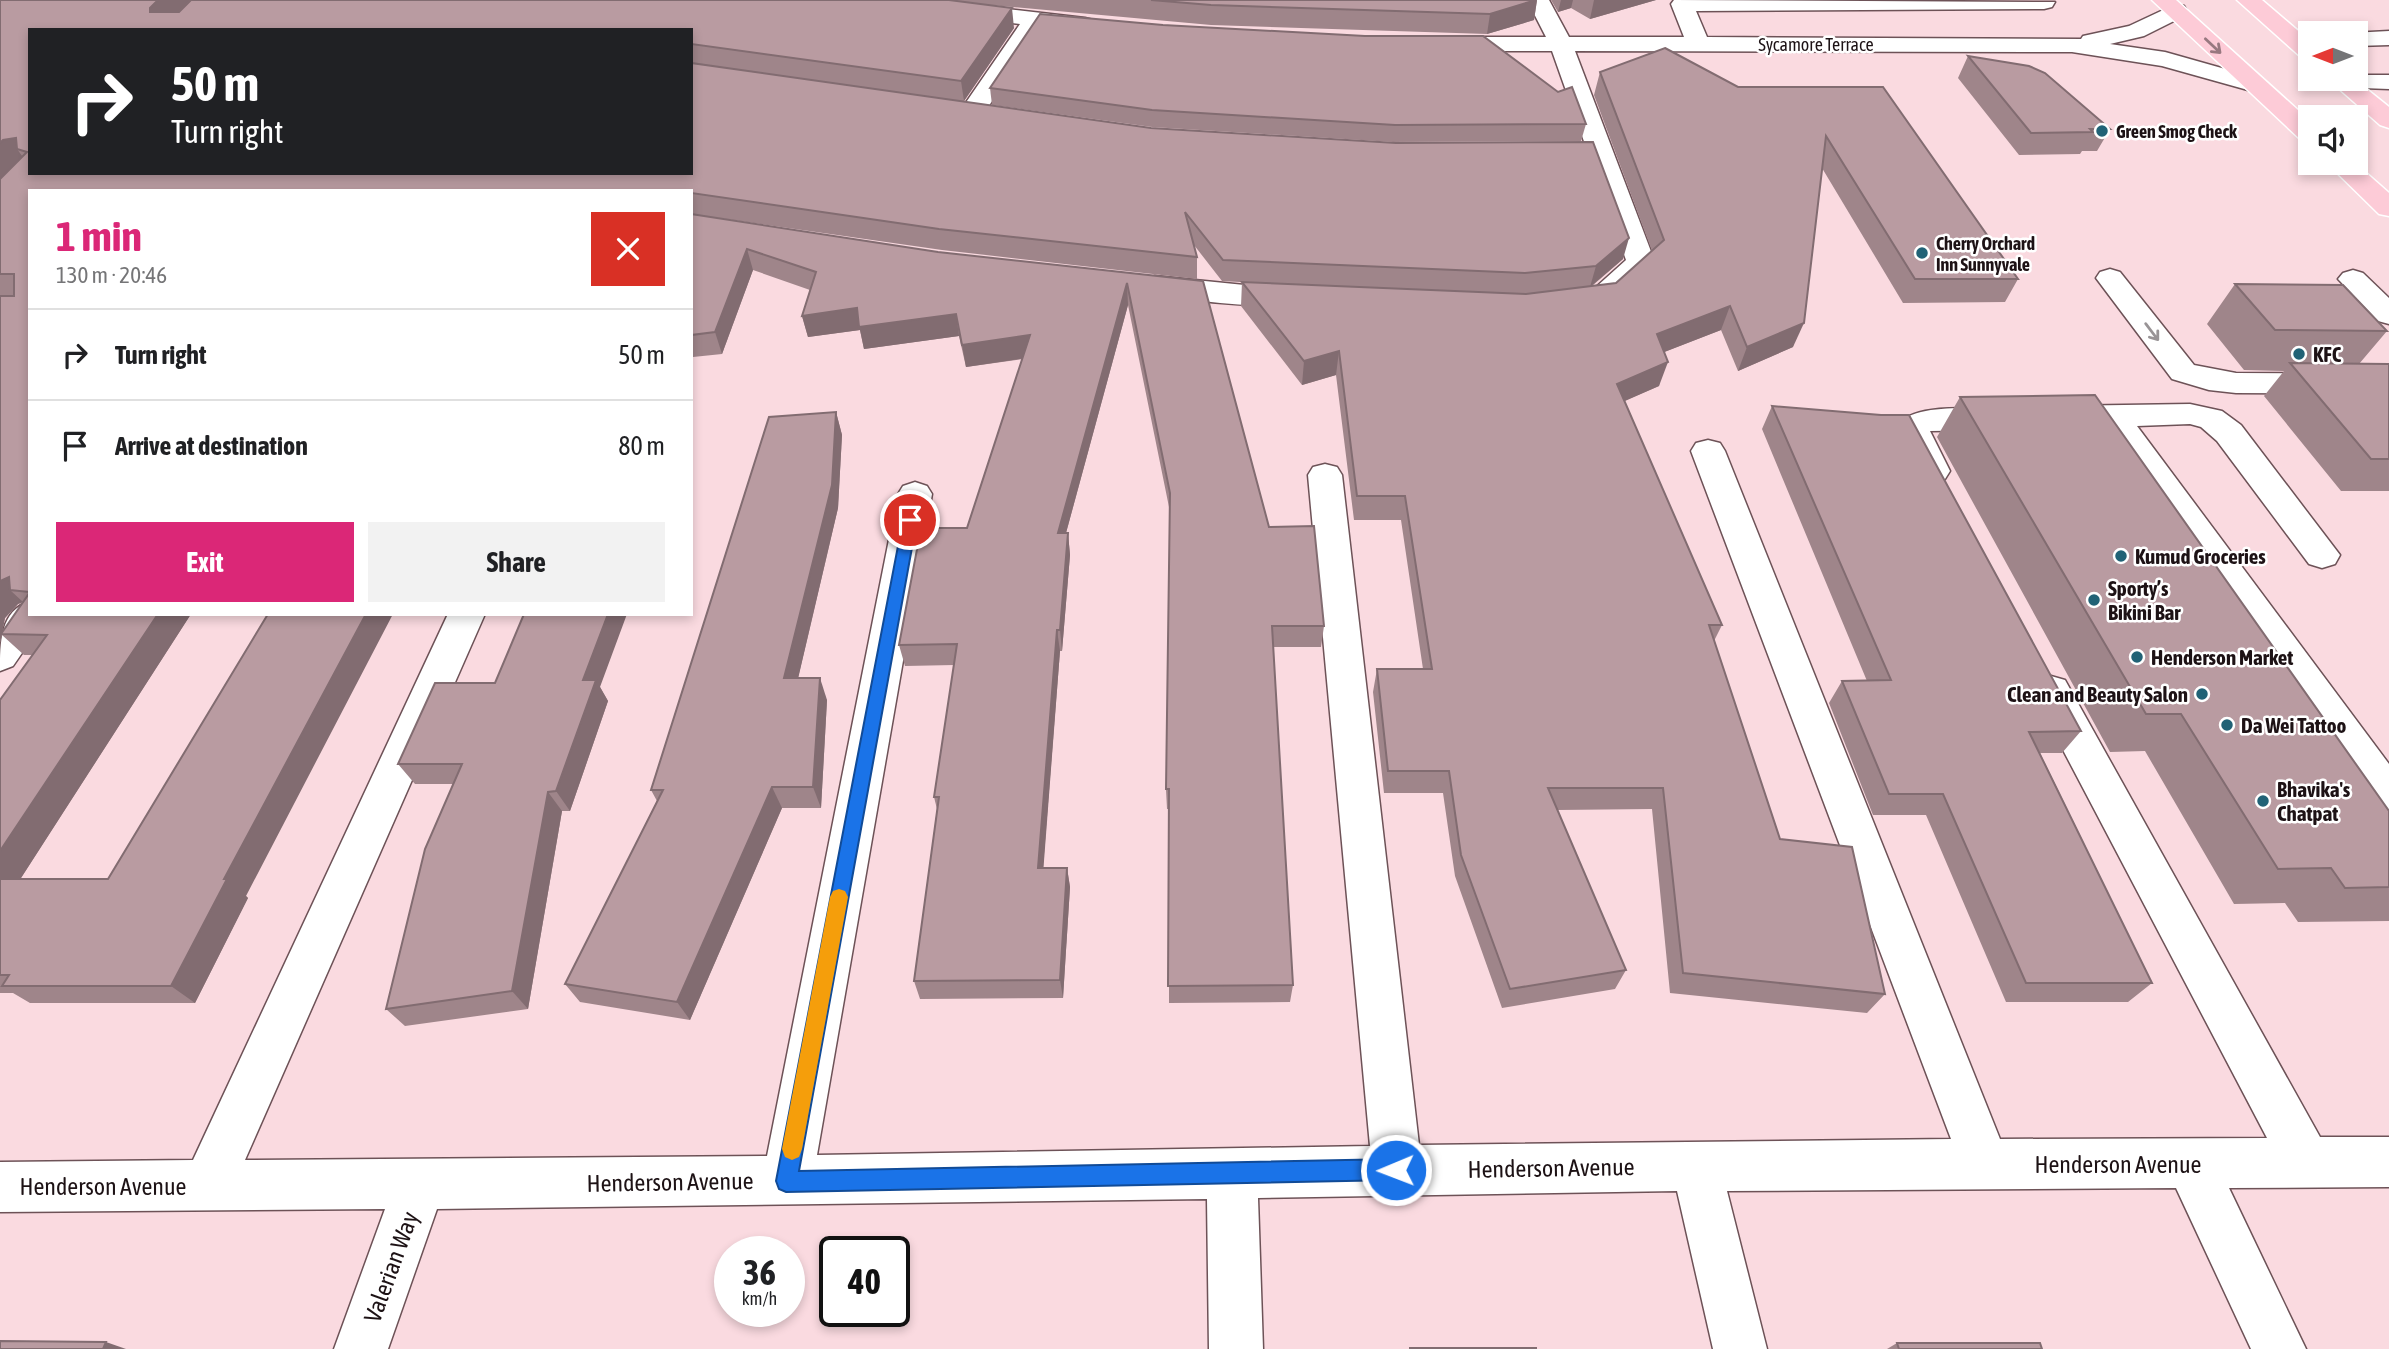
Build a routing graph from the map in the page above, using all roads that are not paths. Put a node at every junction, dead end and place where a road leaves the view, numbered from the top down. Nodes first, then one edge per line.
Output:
1 (872, 0) edge
2 (1538, 0) edge
3 (2042, 0) edge
4 (2248, 0) edge
5 (2169, 6) edge
6 (1034, 21) junction
7 (1112, 28) edge
8 (2389, 38) edge
9 (2298, 39) edge
10 (2368, 39) edge
11 (1416, 43) edge
12 (1561, 44) junction
13 (1698, 44) junction
14 (2072, 45) junction
15 (2368, 82) edge
16 (2389, 82) edge
17 (2255, 85) junction
18 (2354, 91) edge
19 (944, 110) edge
20 (971, 114) junction
21 (996, 117) edge
22 (2389, 120) edge
23 (2298, 124) edge
24 (2353, 175) edge
25 (2389, 208) edge
26 (2110, 278) dead end
27 (2353, 279) dead end
28 (1135, 283) edge
29 (1327, 298) edge
30 (1573, 300) edge
31 (2389, 315) edge
32 (2389, 384) edge
33 (2113, 416) junction
34 (1708, 451) dead end
35 (1325, 475) dead end
36 (915, 494) dead end
37 (1952, 506) edge
38 (2322, 555) dead end
39 (30, 616) edge
40 (466, 616) edge
41 (0, 656) edge
42 (2037, 664) edge
43 (2389, 796) edge
44 (2389, 1162) edge
45 (2190, 1163) junction
46 (2307, 1163) junction
47 (1985, 1164) junction
48 (1696, 1166) junction
49 (1396, 1170) junction
50 (1232, 1173) junction
51 (786, 1181) junction
52 (420, 1184) junction
53 (208, 1185) junction
54 (0, 1187) edge
55 (361, 1349) edge
56 (1236, 1349) edge
57 (1740, 1349) edge
58 (2279, 1349) edge

1 - 6 street
2 - 12 street
3 - 13 street
4 - 9 main road
5 - 14 street, Sycamore Terrace
5 -> 17 main road
6 - 7 street
6 - 20 street
8 - 10 street
11 - 12 street, Sycamore Terrace
12 - 13 street, Sycamore Terrace
12 - 30 street
13 - 14 street, Sycamore Terrace
14 - 17 street, Sycamore Terrace
15 - 16 street
17 - 23 main road
18 - 22 main road
19 - 20 street
20 - 21 street
24 - 25 main road
26 -> 32 street
27 - 31 street
28 - 29 street
33 - 37 street
33 - 38 street
33 - 43 street
34 - 47 street
35 - 49 street
36 - 51 street
39 - 41 street
40 - 53 street
42 - 46 street
44 - 46 street, Henderson Avenue
45 - 46 street, Henderson Avenue
45 - 47 street, Henderson Avenue
45 - 58 street
47 - 48 street, Henderson Avenue
48 - 49 street, Henderson Avenue
48 - 57 street
49 - 50 street, Henderson Avenue
50 - 51 street, Henderson Avenue
50 - 56 street
51 - 52 street, Henderson Avenue
52 - 53 street, Henderson Avenue
52 - 55 street, Valerian Way
53 - 54 street, Henderson Avenue

